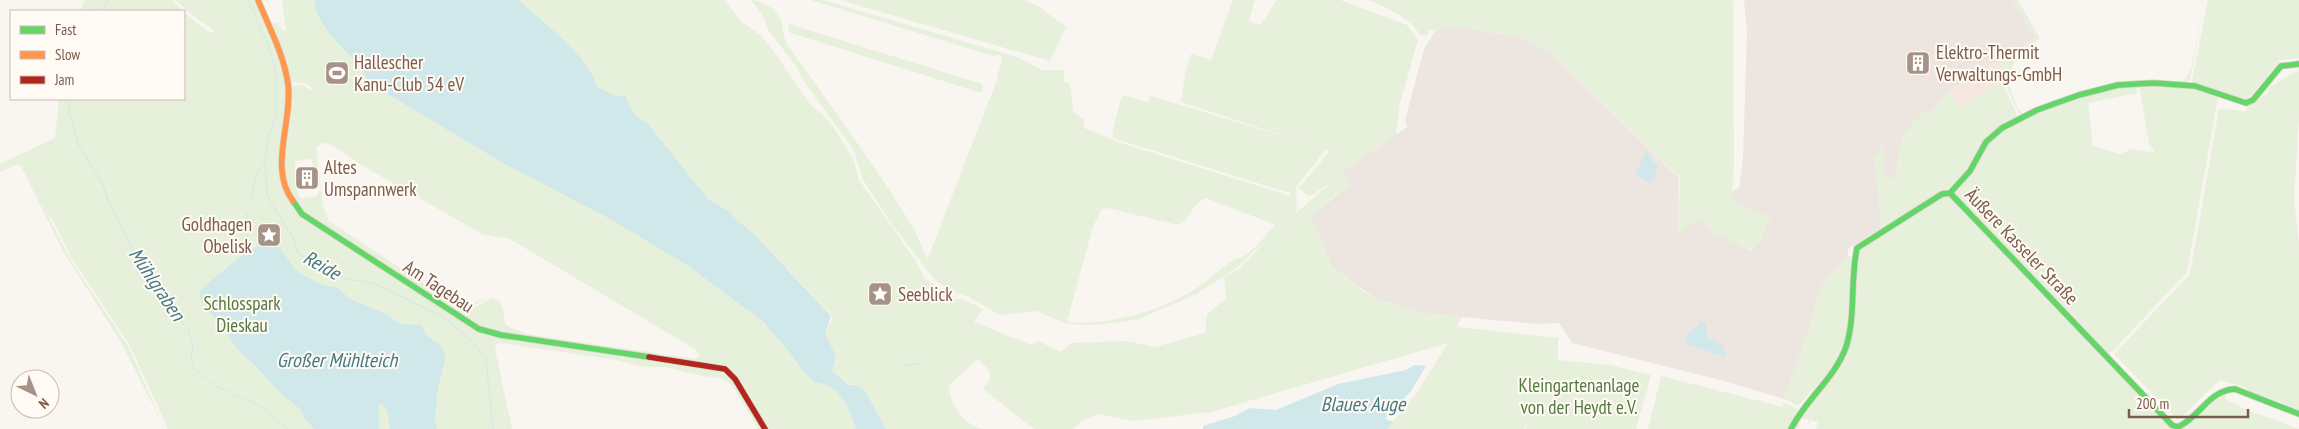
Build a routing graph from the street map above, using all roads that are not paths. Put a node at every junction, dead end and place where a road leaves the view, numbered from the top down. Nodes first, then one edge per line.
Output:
1 (258, 0) edge
2 (2299, 64) edge
3 (1950, 193) junction
4 (2299, 414) edge
5 (765, 429) edge
6 (1791, 429) edge

1 - 5 street, Am Tagebau
2 - 3 street, Äußere Kasseler Straße
3 - 4 street, Äußere Kasseler Straße
3 - 6 street

